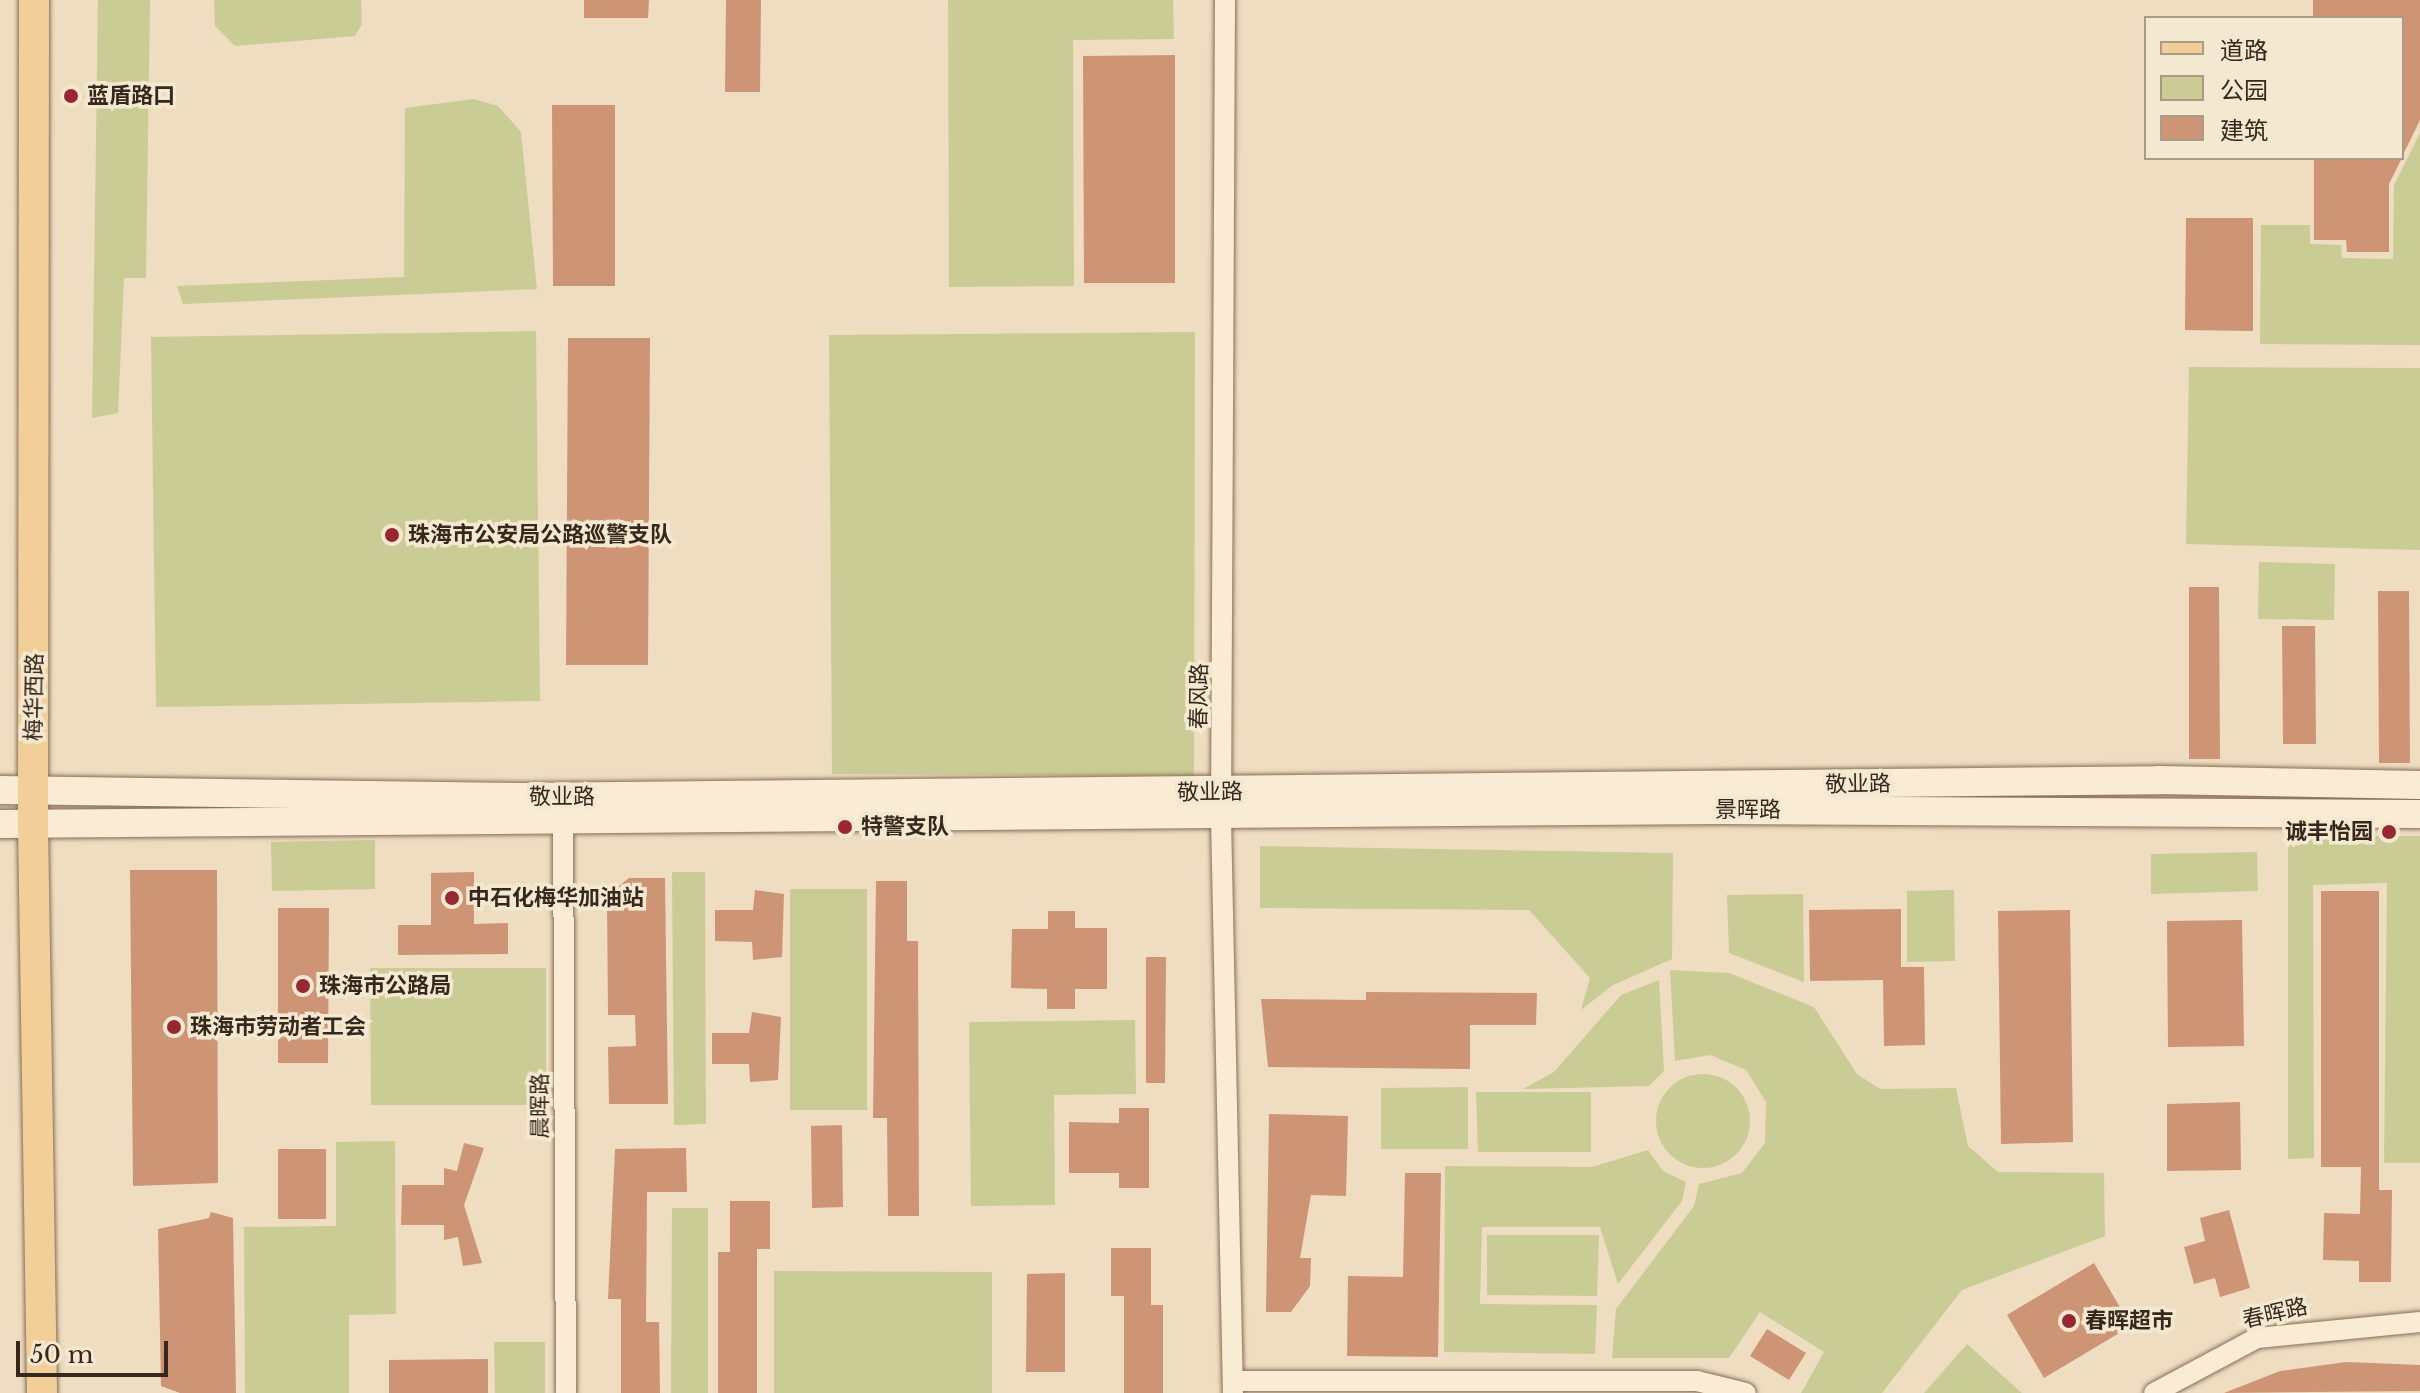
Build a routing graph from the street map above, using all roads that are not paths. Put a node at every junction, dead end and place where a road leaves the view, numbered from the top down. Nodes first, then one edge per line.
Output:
1 (34, 0) edge
2 (1225, 0) edge
3 (2420, 785) edge
4 (0, 790) edge
5 (33, 790) junction
6 (1221, 804) junction
7 (2420, 814) edge
8 (563, 819) junction
9 (0, 824) edge
10 (33, 825) junction
11 (2420, 1322) edge
12 (1233, 1387) edge
13 (42, 1393) edge
14 (566, 1393) edge
15 (1746, 1393) edge
16 (2154, 1393) edge

1 - 5 main road, 梅华西路
2 - 6 street, 春风路
3 - 6 main road, 敬业路
4 - 5 main road, 敬业路
5 - 6 main road, 敬业路
5 - 10 main road, 梅华西路
6 - 7 main road, 景晖路
6 - 8 main road, 敬业路
6 - 12 street, 春风路
8 - 10 main road, 敬业路
8 - 14 street, 晨晖路
9 - 10 main road, 敬业路
10 - 13 main road, 梅华西路
11 - 16 street, 春晖路
12 - 15 street

